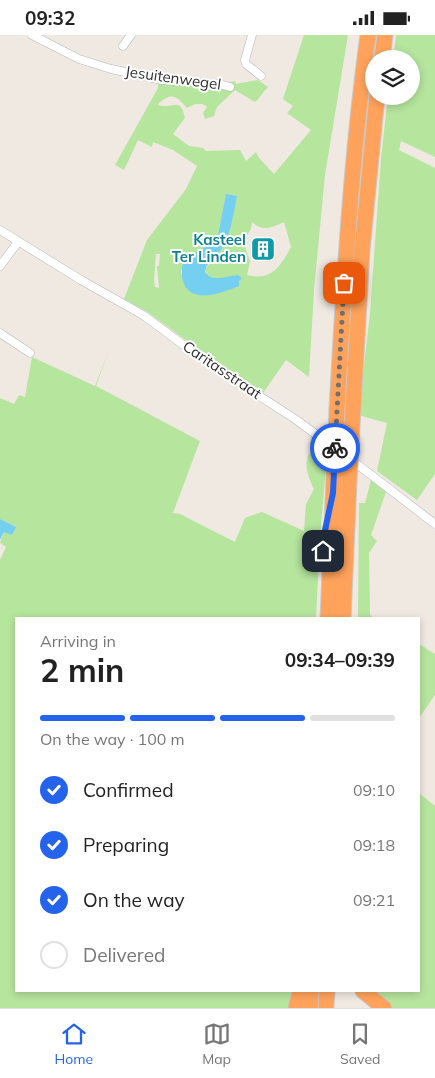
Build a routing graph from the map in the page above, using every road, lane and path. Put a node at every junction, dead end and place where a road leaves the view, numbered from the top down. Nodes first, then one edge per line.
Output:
1 (32, 35) edge
2 (131, 35) edge
3 (252, 35) edge
4 (368, 35) edge
5 (385, 35) edge
6 (123, 47) dead end
7 (383, 50) edge
8 (261, 77) dead end
9 (230, 87) dead end
10 (376, 105) edge
11 (0, 230) edge
12 (18, 242) junction
13 (0, 266) edge
14 (0, 333) edge
15 (30, 353) dead end
16 (333, 493) junction
17 (435, 524) edge
18 (320, 617) edge
19 (328, 617) edge
20 (343, 617) edge
21 (300, 992) edge
22 (311, 992) edge
23 (327, 992) edge
24 (364, 992) edge
25 (296, 1008) edge
26 (310, 1008) edge
27 (326, 1008) edge
28 (384, 1008) edge

1 - 9 street, Jesuitenwegel
2 - 6 street
3 - 8 street
4 - 16 highway, bridge
5 - 7 highway
10 - 20 highway, bridge
11 - 12 street, Caritasstraat
12 - 13 street
12 - 17 street, Caritasstraat
14 - 15 street
16 - 18 highway
16 - 19 highway
21 - 25 highway
22 - 26 highway
23 - 27 highway
24 - 28 highway

